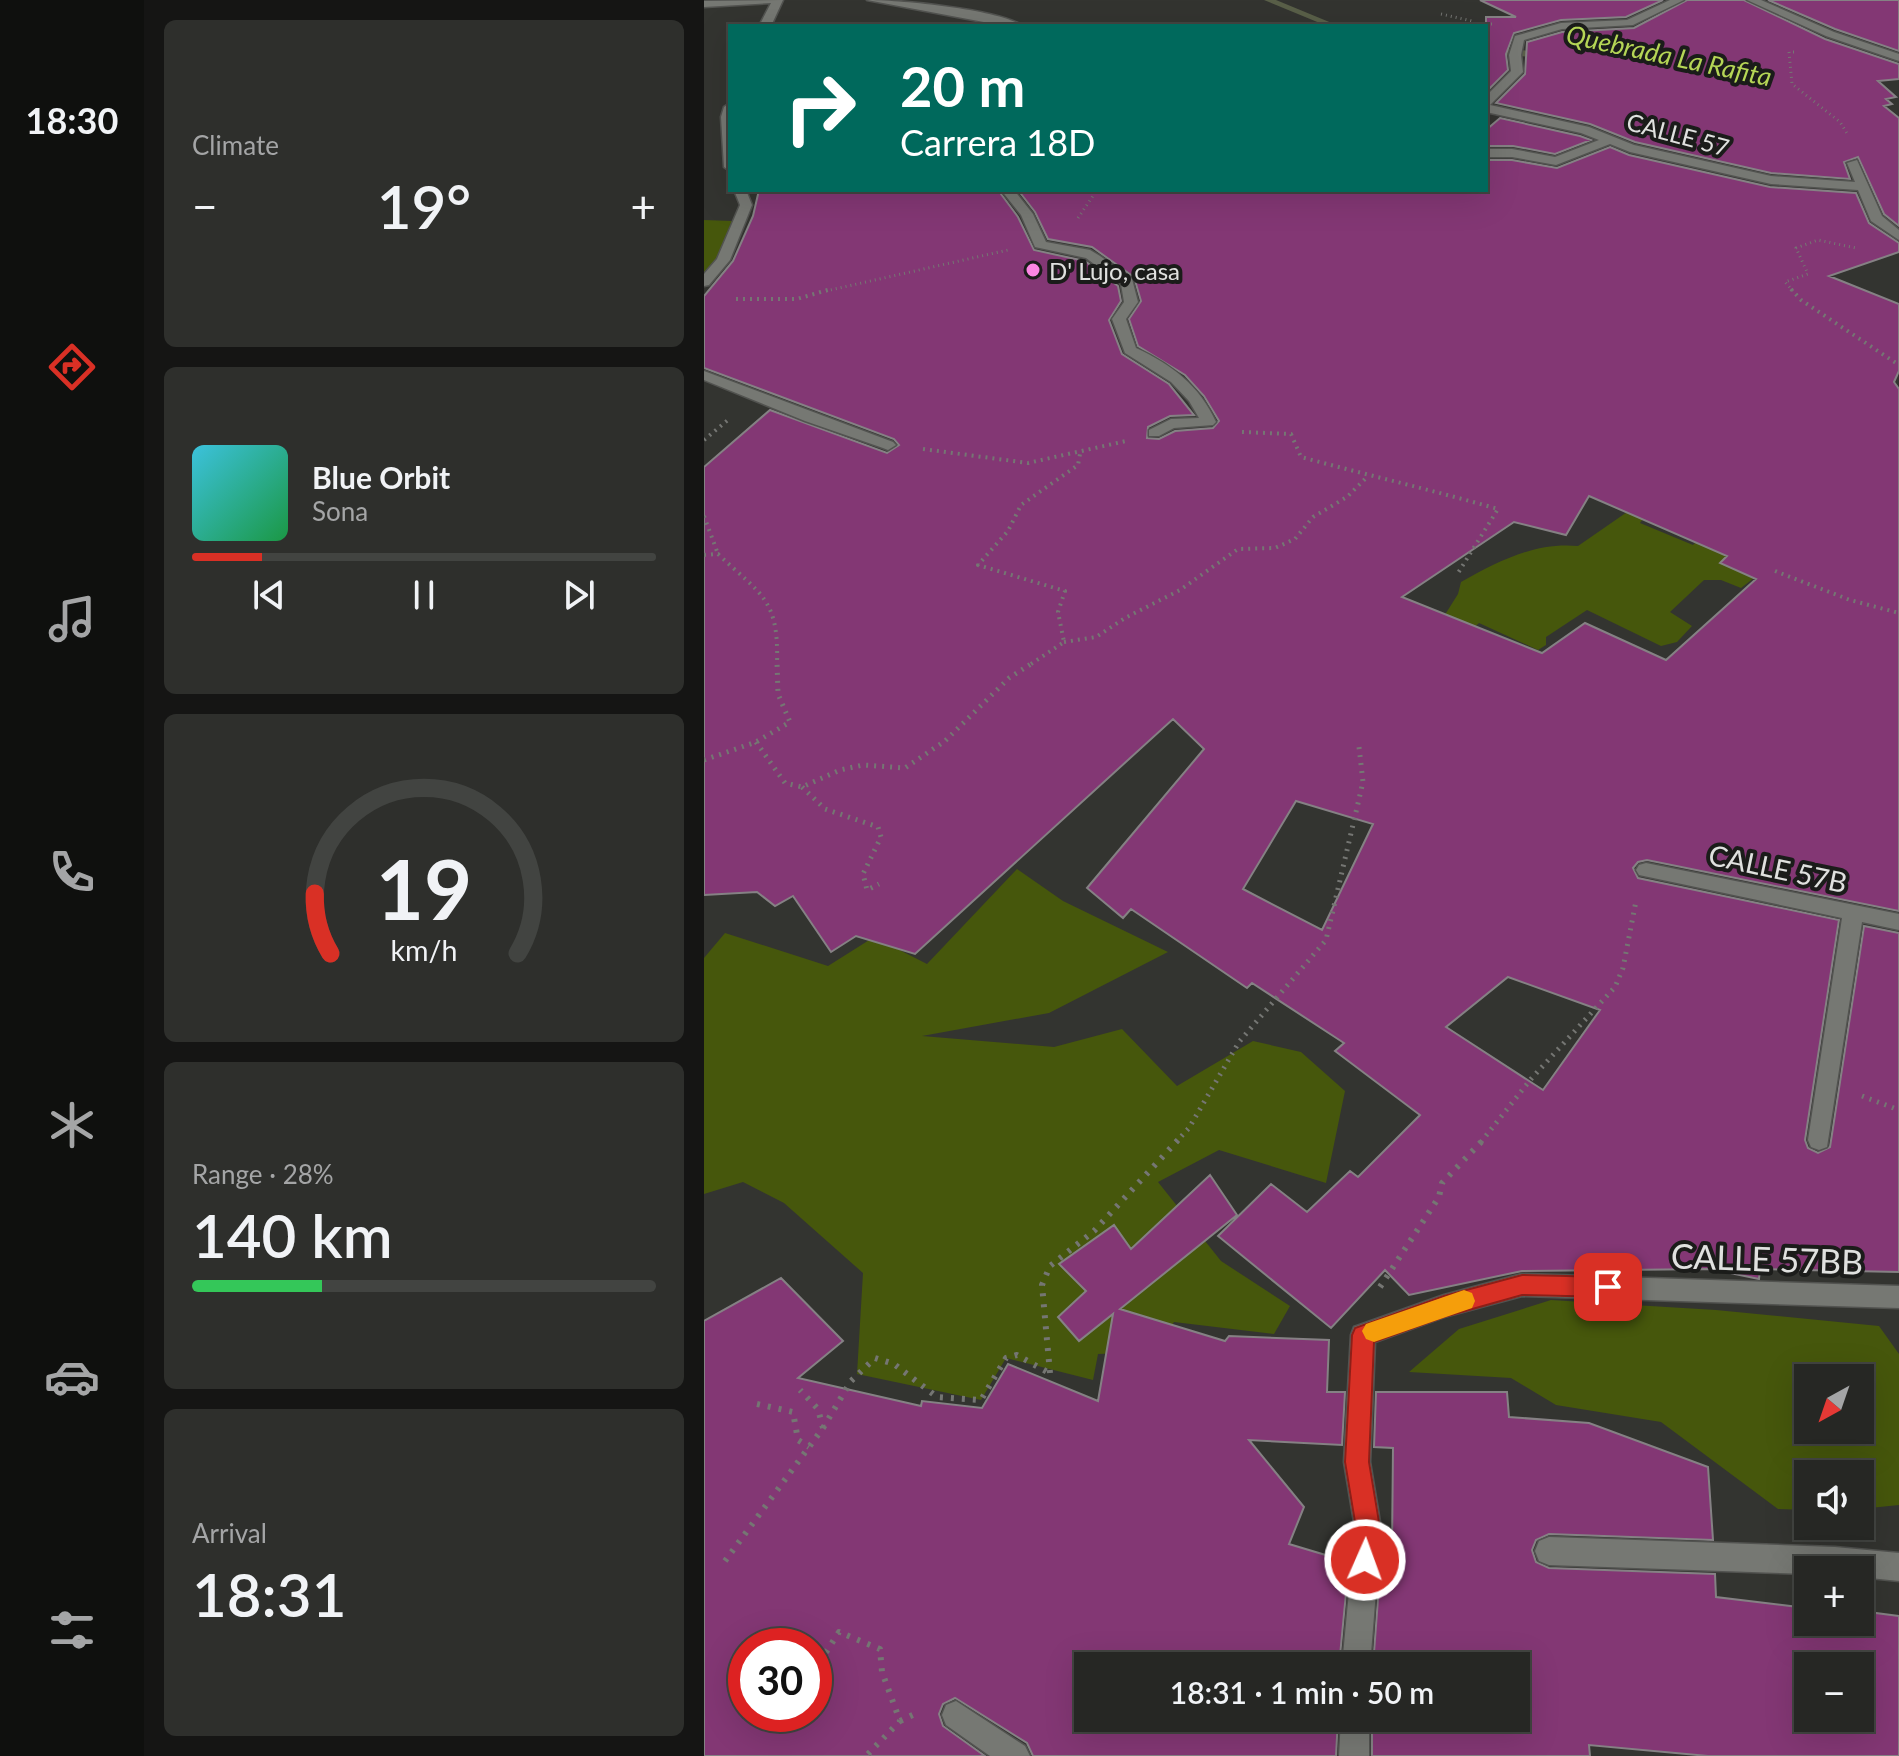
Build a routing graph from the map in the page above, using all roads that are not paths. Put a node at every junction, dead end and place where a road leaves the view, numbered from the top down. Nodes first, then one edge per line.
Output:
1 (772, 0) edge
2 (778, 0) edge
3 (872, 0) edge
4 (1679, 0) edge
5 (1752, 0) edge
6 (704, 4) edge
7 (766, 24) edge
8 (1010, 24) edge
9 (1899, 58) edge
10 (1488, 104) edge
11 (1488, 106) edge
12 (728, 114) edge
13 (728, 134) edge
14 (1612, 139) junction
15 (1488, 153) edge
16 (1853, 163) road end
17 (1861, 186) junction
18 (741, 192) edge
19 (1009, 192) edge
20 (1899, 236) edge
21 (704, 282) edge
22 (704, 375) edge
23 (1154, 433) road end
24 (888, 445) road end
25 (1646, 870) road end
26 (1853, 912) junction
27 (1899, 922) edge
28 (1819, 1140) dead end
29 (1899, 1297) edge
30 (1549, 1551) dead end
31 (1899, 1567) edge
32 (1357, 1652) edge
33 (956, 1715) dead end
34 (1355, 1732) edge
35 (1015, 1756) edge
36 (1354, 1756) edge

1 - 6 street
2 - 7 street
3 - 8 street
4 - 10 street
5 - 9 street
11 - 14 street, CALLE 57
12 - 13 street
14 - 15 street
14 - 17 street, CALLE 57
16 - 17 street
17 - 20 street
18 - 21 street
19 - 23 street
22 - 24 street
25 - 26 street, CALLE 57B
26 - 27 street, CALLE 57B
26 - 28 street
29 - 32 street, CALLE 57BB
30 - 31 street
33 - 35 street
34 - 36 street

